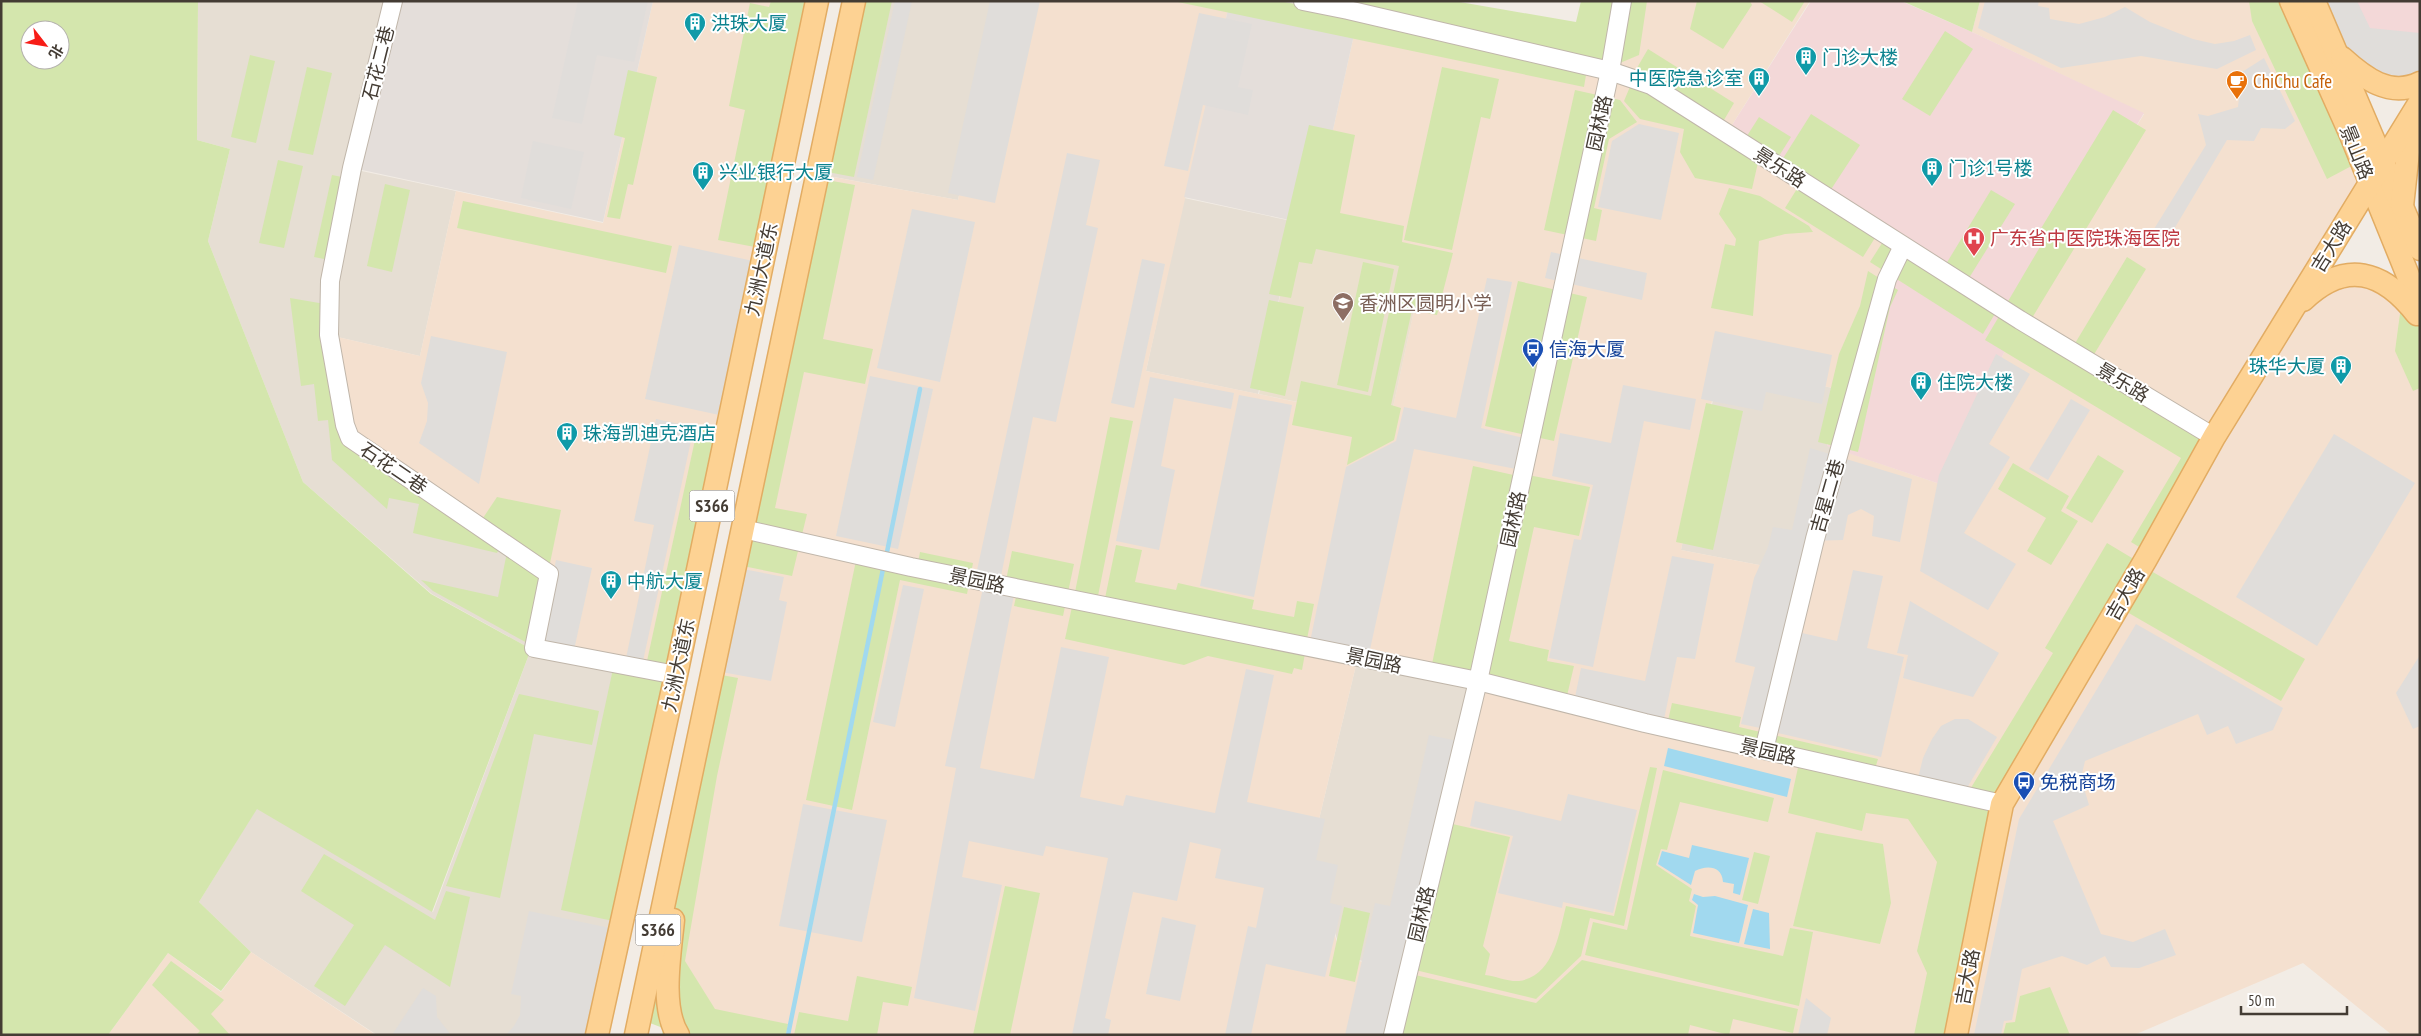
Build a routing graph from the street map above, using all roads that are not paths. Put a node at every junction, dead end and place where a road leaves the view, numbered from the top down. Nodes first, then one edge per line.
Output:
1 (393, 1) edge
2 (817, 1) edge
3 (854, 1) edge
4 (1303, 1) edge
5 (1622, 1) edge
6 (2291, 1) edge
7 (2314, 1) edge
8 (2338, 54) junction
9 (1610, 71) junction
10 (2420, 83) edge
11 (2420, 102) edge
12 (2420, 116) edge
13 (2382, 162) junction
14 (2370, 183) junction
15 (2402, 208) junction
16 (1903, 246) junction
17 (2420, 249) edge
18 (2420, 305) edge
19 (2288, 315) junction
20 (2420, 317) edge
21 (2214, 437) junction
22 (743, 529) junction
23 (676, 675) junction
24 (1478, 681) junction
25 (1764, 750) junction
26 (2002, 804) junction
27 (680, 825) junction
28 (604, 1011) junction
29 (597, 1035) edge
30 (611, 1035) edge
31 (636, 1035) edge
32 (678, 1035) edge
33 (1394, 1035) edge
34 (1956, 1035) edge

1 - 23 street, 石花二巷
2 - 23 main road, 九洲大道东 / S366
3 - 22 main road, 九洲大道东 / S366
4 - 9 street, 景乐路
5 - 9 street, 园林路
6 - 14 main road, 景山路
7 - 8 main road, 景山路
8 - 10 main road
8 - 13 main road, 景山路
9 - 16 street, 景乐路
9 - 24 street, 园林路
11 - 13 main road, 吉大路
12 - 15 main road
13 - 14 main road, 吉大路
13 - 15 main road, 景山路
14 - 18 main road, 景山路
14 - 19 main road, 吉大路
15 - 17 main road, 景山路
16 - 21 street, 景乐路
16 - 25 street, 吉星二巷
19 - 20 main road
19 - 21 main road, 吉大路
21 - 26 main road, 吉大路
22 - 24 street, 景园路
22 - 27 main road, 九洲大道东 / S366
23 - 28 main road, 九洲大道东 / S366
24 - 25 street, 景园路
24 - 33 street, 园林路
25 - 26 street, 景园路
26 - 34 main road, 吉大路
27 - 31 main road, 九洲大道东 / S366
27 - 32 main road
28 - 29 main road, 九洲大道东 / S366
28 - 30 main road

